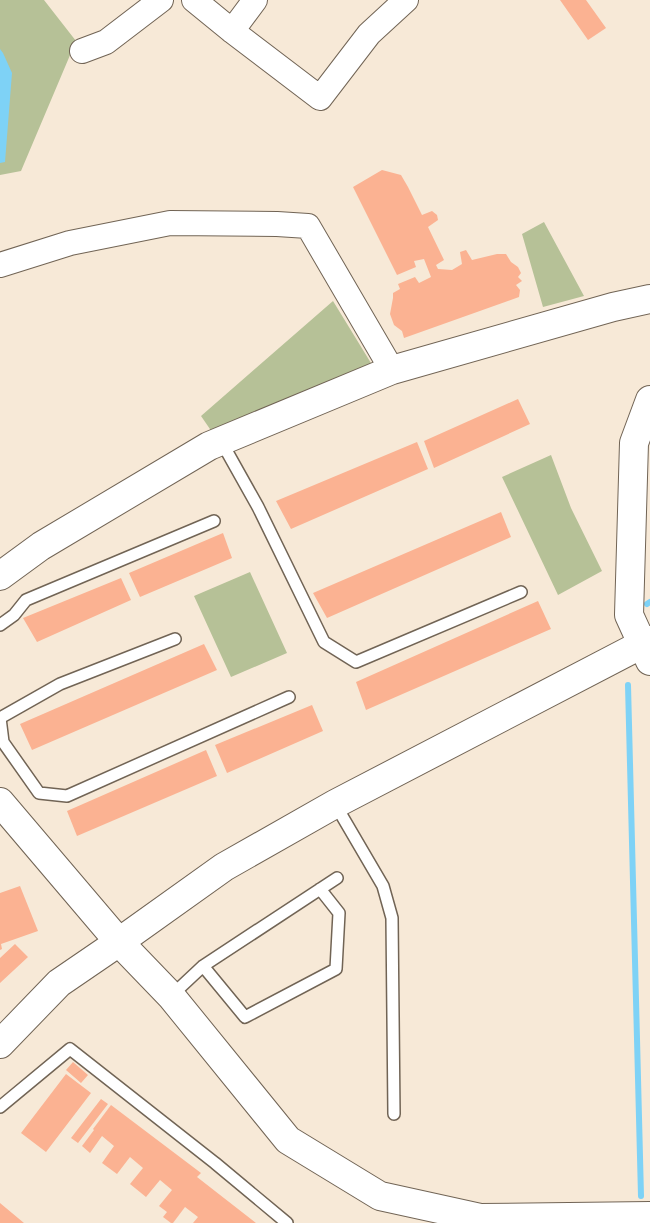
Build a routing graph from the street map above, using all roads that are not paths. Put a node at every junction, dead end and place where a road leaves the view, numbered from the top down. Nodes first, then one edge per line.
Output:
1 (161, 0) edge
2 (194, 0) edge
3 (255, 0) edge
4 (406, 0) edge
5 (232, 32) junction
6 (82, 51) dead end
7 (0, 265) edge
8 (650, 299) edge
9 (392, 370) junction
10 (650, 400) edge
11 (220, 441) junction
12 (642, 443) edge
13 (214, 521) dead end
14 (0, 576) edge
15 (521, 592) dead end
16 (0, 626) edge
17 (175, 639) dead end
18 (647, 648) edge
19 (289, 698) dead end
20 (0, 718) edge
21 (0, 802) edge
22 (334, 804) junction
23 (337, 878) dead end
24 (320, 889) junction
25 (119, 942) junction
26 (203, 966) junction
27 (171, 996) junction
28 (0, 1044) edge
29 (0, 1107) edge
30 (394, 1114) dead end
31 (650, 1216) edge
32 (287, 1223) edge

1 - 6 street
2 - 5 street
3 - 5 street
4 - 5 street
7 - 9 street
8 - 9 street
9 - 11 street
10 - 12 street
11 - 14 street
11 - 15 lane
12 - 18 street
13 - 16 lane
17 - 20 lane
18 - 22 street
19 - 20 lane
21 - 25 street
22 - 25 street
22 - 30 lane
23 - 24 lane
24 - 26 lane
24 - 26 lane
25 - 27 street
25 - 28 street
26 - 27 lane
27 - 31 street
29 - 32 lane

